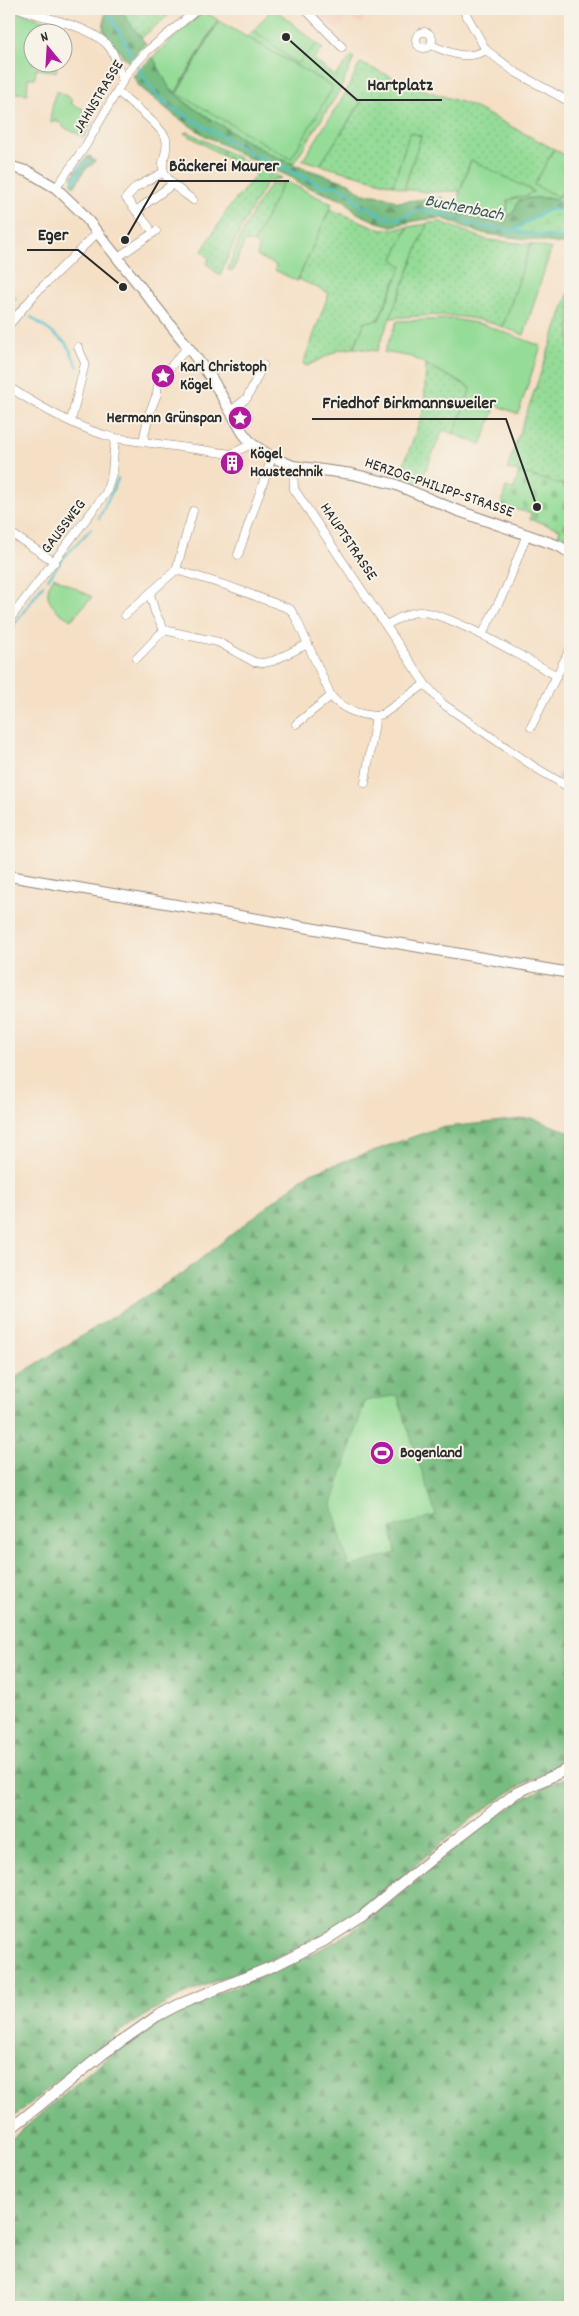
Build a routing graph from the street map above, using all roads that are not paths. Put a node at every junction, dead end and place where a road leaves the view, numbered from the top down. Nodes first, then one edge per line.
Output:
1 (21, 9) edge
2 (198, 9) edge
3 (305, 9) edge
4 (463, 9) edge
5 (431, 45) dead end
6 (342, 47) dead end
7 (486, 50) junction
8 (122, 81) junction
9 (118, 92) junction
10 (570, 102) edge
11 (9, 166) edge
12 (164, 172) junction
13 (173, 184) junction
14 (56, 188) junction
15 (193, 200) dead end
16 (136, 211) junction
17 (98, 232) junction
18 (118, 258) junction
19 (9, 325) edge
20 (78, 347) dead end
21 (188, 347) junction
22 (263, 365) dead end
23 (9, 387) edge
24 (231, 411) junction
25 (71, 421) junction
26 (116, 438) junction
27 (143, 442) junction
28 (252, 444) junction
29 (272, 457) junction
30 (293, 466) junction
31 (193, 512) dead end
32 (9, 532) edge
33 (527, 534) junction
34 (570, 553) edge
35 (238, 555) dead end
36 (55, 562) junction
37 (176, 570) junction
38 (150, 594) junction
39 (125, 616) dead end
40 (9, 620) edge
41 (386, 625) junction
42 (164, 630) junction
43 (482, 635) junction
44 (308, 644) junction
45 (570, 649) edge
46 (137, 658) dead end
47 (557, 676) junction
48 (425, 684) junction
49 (331, 696) junction
50 (376, 716) junction
51 (296, 724) dead end
52 (530, 726) dead end
53 (365, 782) dead end
54 (570, 788) edge
55 (9, 876) edge
56 (570, 973) edge
57 (570, 1768) edge
58 (9, 2130) edge

1 - 8 street
2 - 8 street, JAHNSTRASSE
3 - 6 street
4 - 7 street
5 - 7 street
7 - 10 street
8 - 9 street, JAHNSTRASSE
9 - 12 street
9 - 14 street, JAHNSTRASSE
11 - 14 street
12 - 13 street
12 - 16 street
13 - 15 street
13 - 16 street
14 - 17 street
16 - 18 street
17 - 18 street
17 - 19 street
18 - 21 street
20 - 25 street
21 - 24 street
21 - 27 street
22 - 24 street
23 - 25 street
24 - 28 street
25 - 26 street
26 - 27 street
26 - 36 street, GAUSSWEG
27 - 28 street
28 - 29 street
29 - 30 street
29 - 35 street
30 - 33 street, HERZOG-PHILIPP-STRASSE
30 - 41 street, HAUPTSTRASSE
31 - 37 street
32 - 36 street
33 - 34 street, HERZOG-PHILIPP-STRASSE
33 - 43 street
36 - 40 street, GAUSSWEG
37 - 38 street
37 - 44 street
38 - 39 street
38 - 42 street
41 - 43 street
41 - 48 street, HAUPTSTRASSE
42 - 44 street
42 - 46 street
43 - 47 street
44 - 49 street
45 - 47 street
47 - 52 street
48 - 50 street
48 - 54 street, HAUPTSTRASSE
49 - 50 street
49 - 51 street
50 - 53 street
55 - 56 street
57 - 58 street

